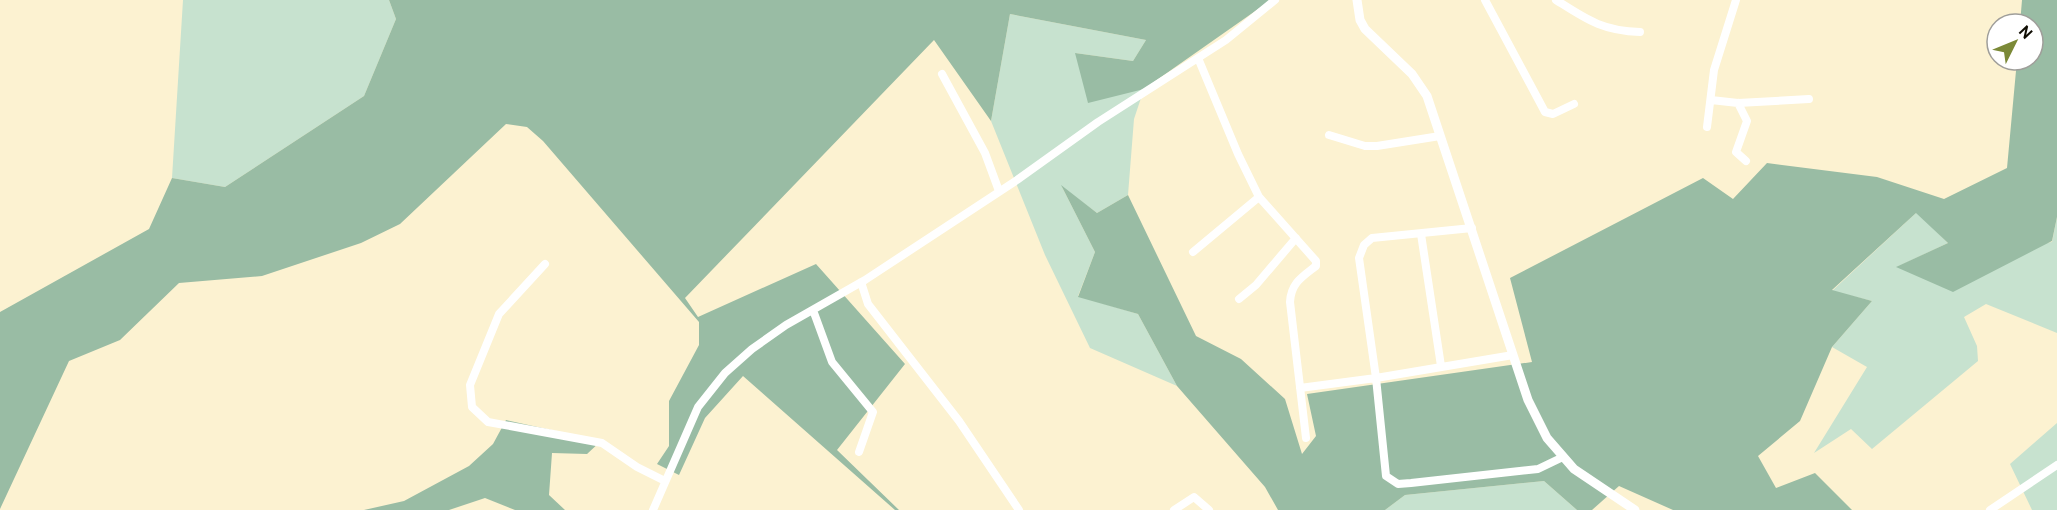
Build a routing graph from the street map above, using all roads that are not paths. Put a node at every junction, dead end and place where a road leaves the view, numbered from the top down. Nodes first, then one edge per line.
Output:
1 (1275, 0) edge
2 (1357, 0) edge
3 (1485, 0) edge
4 (1556, 0) edge
5 (1736, 0) edge
6 (1640, 32) dead end
7 (1198, 58) junction
8 (942, 74) dead end
9 (1809, 99) dead end
10 (1711, 100) junction
11 (1738, 103) junction
12 (1574, 105) dead end
13 (1707, 127) dead end
14 (1329, 135) dead end
15 (1440, 136) junction
16 (1746, 161) dead end
17 (999, 191) junction
18 (1259, 197) junction
19 (1472, 228) junction
20 (1421, 234) junction
21 (1296, 238) junction
22 (1192, 252) dead end
23 (545, 264) dead end
24 (861, 282) junction
25 (1239, 299) dead end
26 (813, 310) junction
27 (1513, 355) junction
28 (1441, 366) junction
29 (1376, 378) junction
30 (1300, 388) junction
31 (1306, 438) dead end
32 (859, 452) dead end
33 (1563, 457) junction
34 (2057, 465) edge
35 (665, 482) junction
36 (653, 510) edge
37 (1019, 510) edge
38 (1174, 510) edge
39 (1209, 510) edge
40 (1635, 510) edge
41 (1990, 510) edge

1 - 7 street
2 - 15 street
3 - 12 street
4 - 6 street
5 - 10 street
7 - 17 street
7 - 18 street
8 - 17 street
9 - 11 street
10 - 11 street
10 - 13 street
11 - 16 street
14 - 15 street
15 - 19 street
17 - 24 street
18 - 21 street
18 - 22 street
19 - 20 street
19 - 27 street
20 - 28 street
20 - 29 street
21 - 25 street
21 - 30 street
23 - 35 street
24 - 26 street
24 - 37 street
26 - 32 street
26 - 35 street
27 - 28 street
27 - 33 street
28 - 29 street
29 - 30 street
29 - 33 street
30 - 31 street
33 - 40 street
34 - 41 street
35 - 36 street
38 - 39 street

